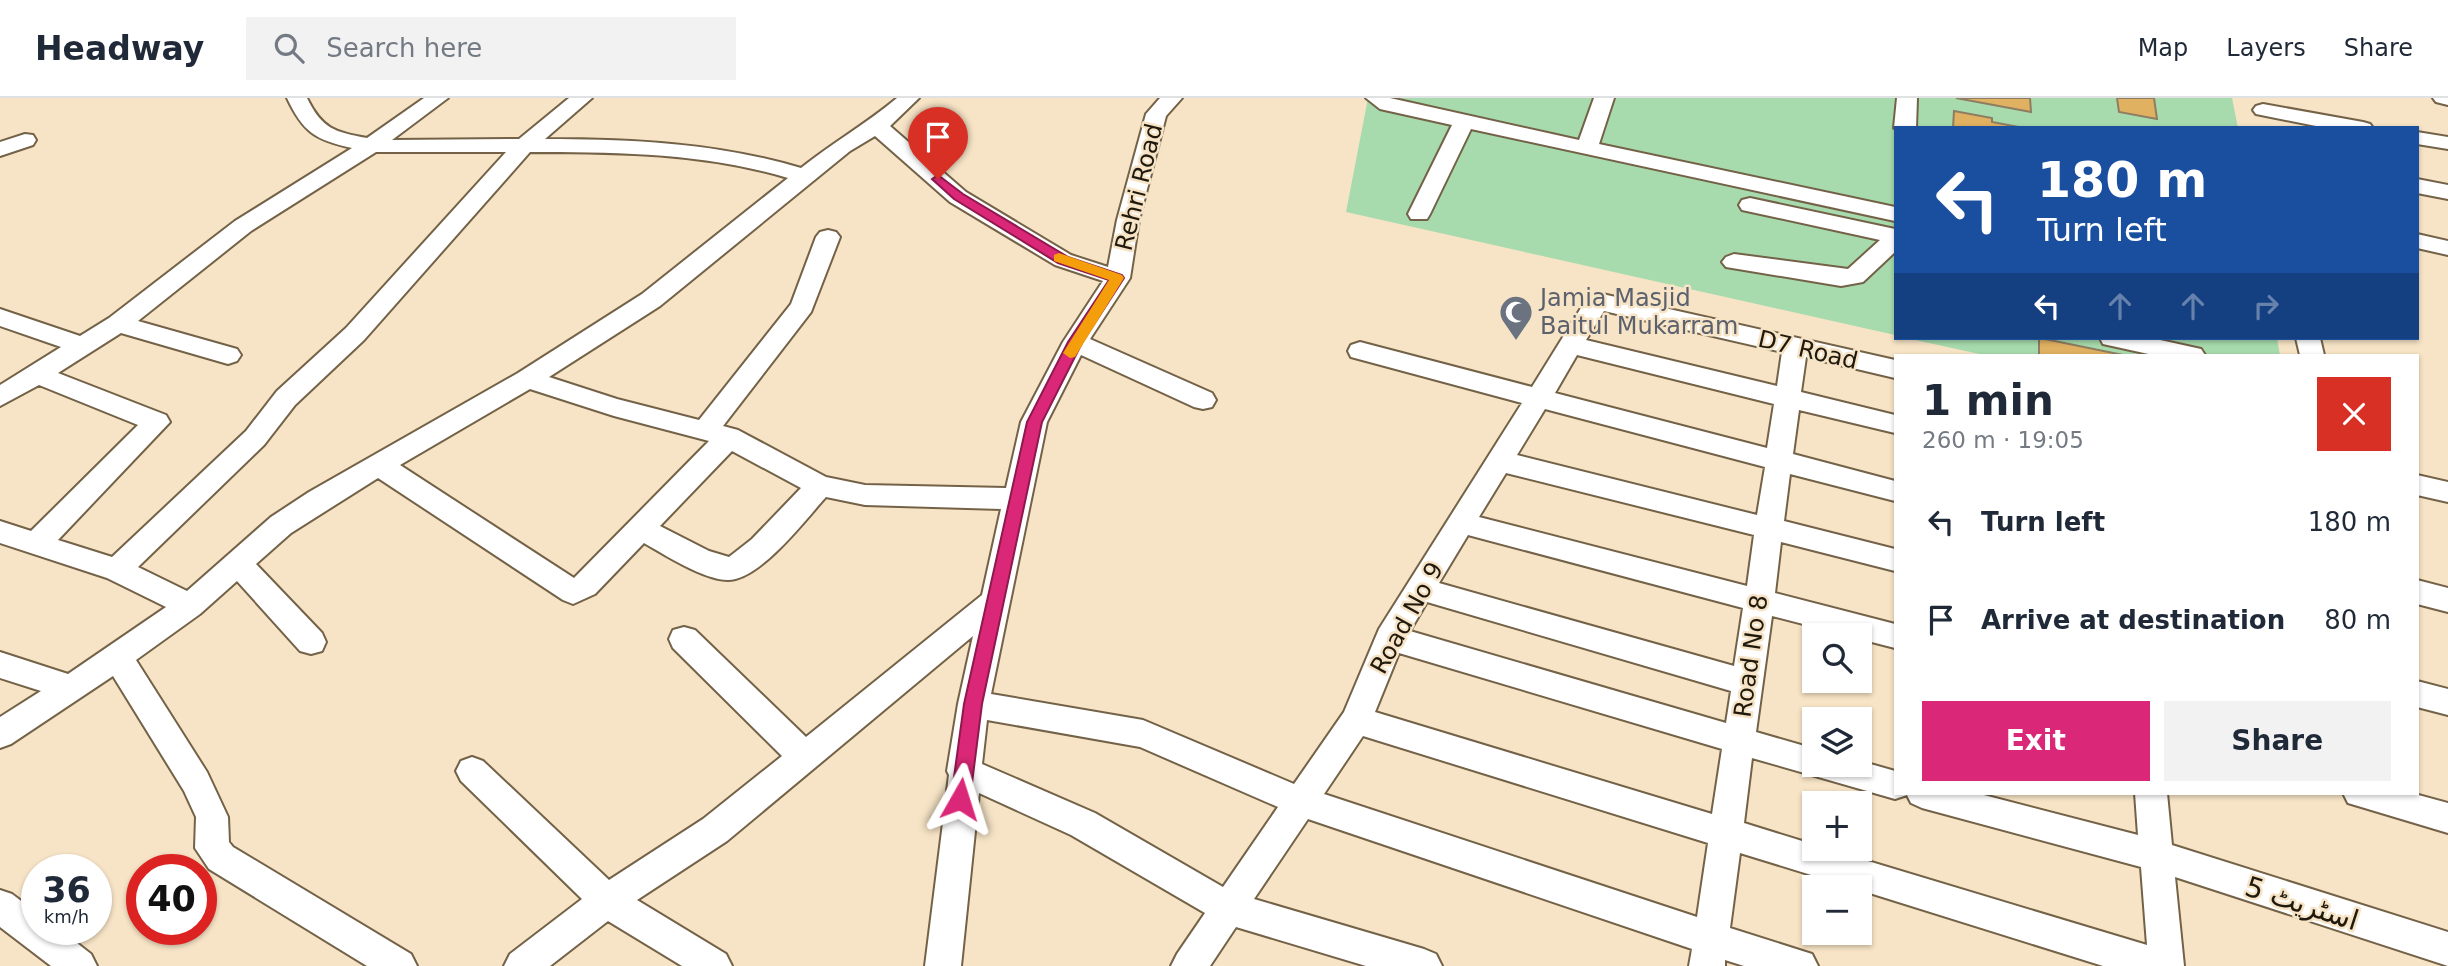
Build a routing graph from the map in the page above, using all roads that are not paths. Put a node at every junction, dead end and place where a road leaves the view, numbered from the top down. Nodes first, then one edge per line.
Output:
1 (297, 98) edge
2 (438, 98) edge
3 (582, 98) edge
4 (909, 98) edge
5 (1172, 98) edge
6 (1376, 98) edge
7 (1604, 98) edge
8 (1908, 98) edge
9 (2443, 98) edge
10 (2448, 99) edge
11 (2263, 112) edge
12 (1464, 122) junction
13 (877, 126) junction
14 (1905, 126) edge
15 (2350, 126) edge
16 (2419, 138) edge
17 (25, 140) dead end
18 (2448, 143) edge
19 (370, 146) junction
20 (524, 146) junction
21 (1587, 148) junction
22 (0, 150) edge
23 (804, 176) junction
24 (2419, 186) edge
25 (2448, 192) edge
26 (1750, 205) dead end
27 (1419, 214) dead end
28 (1894, 214) edge
29 (828, 237) dead end
30 (1894, 238) edge
31 (1894, 239) edge
32 (2419, 241) edge
33 (2448, 247) edge
34 (1734, 262) dead end
35 (1118, 278) junction
36 (1598, 302) joint
37 (0, 317) edge
38 (117, 324) junction
39 (2121, 340) edge
40 (1075, 342) junction
41 (1572, 345) junction
42 (83, 346) junction
43 (1795, 347) junction
44 (1360, 351) dead end
45 (2187, 354) edge
46 (228, 355) dead end
47 (1894, 369) edge
48 (37, 374) junction
49 (527, 379) junction
50 (0, 397) edge
51 (1538, 399) junction
52 (1788, 399) junction
53 (1203, 400) dead end
54 (1894, 424) edge
55 (717, 433) junction
56 (1500, 460) junction
57 (1779, 462) junction
58 (378, 464) junction
59 (2419, 485) edge
60 (820, 486) junction
61 (1894, 491) edge
62 (2448, 492) edge
63 (1017, 499) junction
64 (1462, 523) junction
65 (1769, 528) junction
66 (642, 529) junction
67 (0, 532) edge
68 (36, 544) junction
69 (1894, 560) edge
70 (237, 562) junction
71 (117, 570) junction
72 (1421, 589) junction
73 (2419, 593) edge
74 (2448, 600) edge
75 (995, 601) junction
76 (1758, 601) junction
77 (190, 606) junction
78 (1894, 636) edge
79 (1390, 638) junction
80 (684, 639) dead end
81 (311, 642) dead end
82 (118, 657) junction
83 (0, 665) edge
84 (1747, 683) junction
85 (72, 688) junction
86 (2419, 695) edge
87 (2448, 702) edge
88 (973, 704) junction
89 (1356, 720) junction
90 (0, 734) edge
91 (1739, 743) junction
92 (805, 757) junction
93 (1802, 760) edge
94 (472, 771) dead end
95 (963, 771) junction
96 (1865, 777) edge
97 (1894, 785) edge
98 (1929, 795) edge
99 (2151, 795) edge
100 (2366, 795) edge
101 (1302, 802) junction
102 (2448, 817) edge
103 (1726, 834) junction
104 (2157, 856) junction
105 (607, 901) junction
106 (0, 906) edge
107 (1228, 908) junction
108 (2448, 949) edge
109 (1709, 953) edge
110 (79, 966) edge
111 (399, 966) edge
112 (522, 966) edge
113 (714, 966) edge
114 (943, 966) edge
115 (1189, 966) edge
116 (1424, 966) edge
117 (1800, 966) edge
118 (2159, 966) edge
119 (2166, 966) edge

1 - 19 street
2 - 19 street
3 - 20 street
4 - 13 street
5 - 35 street, Rehri Road
6 - 12 street
7 - 21 street
8 - 14 street
9 - 10 street
11 - 15 street
12 - 21 street
12 - 27 street
13 - 23 street
13 - 35 street
16 - 18 street
17 - 22 street
19 - 20 street
19 - 38 street
20 - 23 street
20 - 71 street
21 - 28 street
23 - 49 street
24 - 25 street
26 - 30 street
29 - 55 street
31 - 34 street
32 - 33 street
35 - 40 street, Rehri Road
36 - 41 street, Road No 9
36 - 43 street, D7 Road
37 - 42 street
38 - 42 street
38 - 46 street
39 - 45 street
40 - 53 street
40 - 63 street, Rehri Road
41 - 51 street, Road No 9
41 - 52 street
42 - 48 street
43 - 47 street, D7 Road
43 - 52 street, Road No 8
44 - 51 street
48 - 50 street
48 - 68 street
49 - 55 street
49 - 58 street
51 - 56 street, Road No 9
51 - 57 street
52 - 54 street
52 - 57 street, Road No 8
55 - 60 street
55 - 66 street
56 - 64 street, Road No 9
56 - 65 street
57 - 61 street
57 - 65 street, Road No 8
58 - 66 street
58 - 70 street
59 - 62 street
60 - 63 street
60 - 66 street
63 - 75 street, Rehri Road
64 - 72 street, Road No 9
64 - 76 street
65 - 69 street
65 - 76 street, Road No 8
67 - 68 street
68 - 71 street
70 - 77 street
70 - 81 street
71 - 77 street
72 - 79 street, Road No 9
72 - 84 street
73 - 74 street
75 - 88 street, Rehri Road
75 - 92 street
76 - 78 street
76 - 84 street, Road No 8
77 - 82 street
79 - 89 street, Road No 9
79 - 91 street
80 - 92 street
82 - 85 street
82 - 111 street
83 - 85 street
84 - 91 street, Road No 8
85 - 90 street
86 - 87 street
88 - 95 street, Rehri Road
88 - 101 street
89 - 101 street, Road No 9
89 - 103 street
91 - 93 street
91 - 103 street, Road No 8
92 - 105 street
94 - 105 street
95 - 107 street
95 - 114 street, Rehri Road
96 - 97 street
98 - 104 street, اسٹریٹ 5
99 - 104 street
100 - 102 street
101 - 107 street, Road No 9
101 - 109 street
103 - 109 street, Road No 8
103 - 118 street
104 - 108 street, اسٹریٹ 5
104 - 119 street
105 - 112 street
105 - 113 street
106 - 110 street
107 - 115 street, Road No 9
107 - 116 street
109 - 117 street

